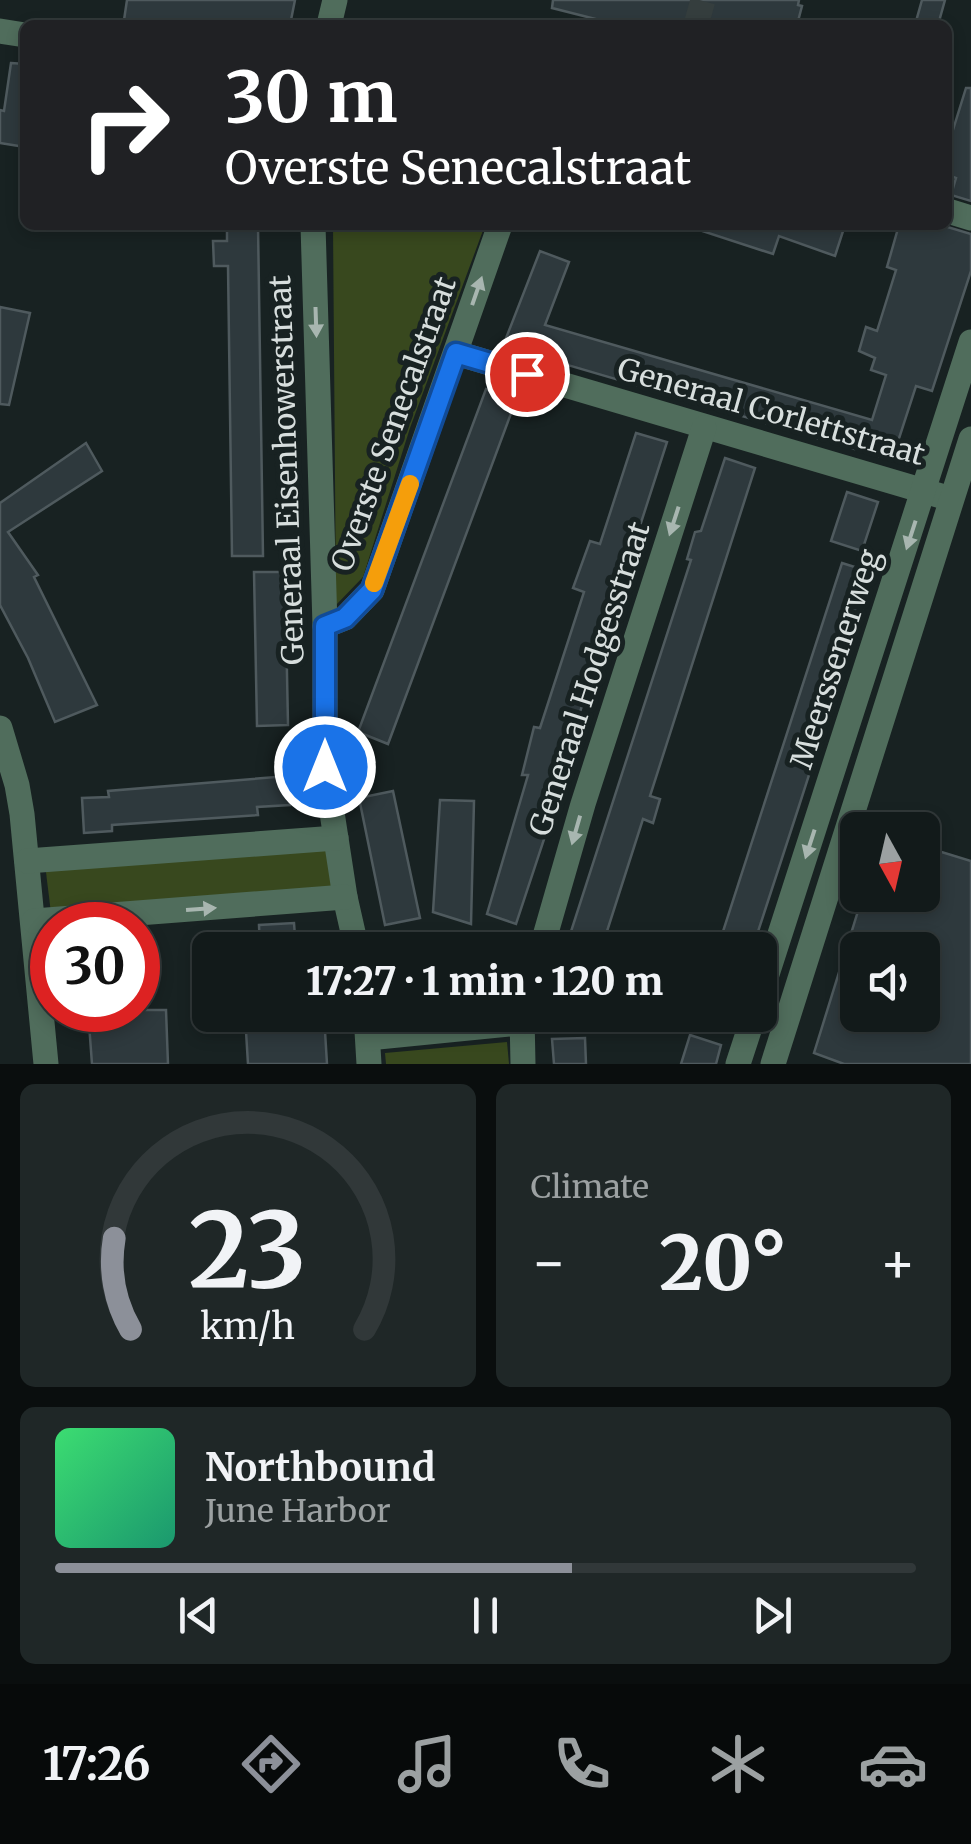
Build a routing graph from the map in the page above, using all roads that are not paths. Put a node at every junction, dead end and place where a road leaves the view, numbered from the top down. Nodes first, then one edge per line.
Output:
1 (313, 230) edge
2 (498, 230) edge
3 (971, 342) edge
4 (456, 353) junction
5 (704, 428) junction
6 (971, 439) edge
7 (925, 491) junction
8 (952, 499) junction
9 (325, 626) junction
10 (0, 728) edge
11 (336, 838) junction
12 (28, 861) junction
13 (345, 897) junction
14 (32, 902) edge
15 (160, 911) edge
16 (353, 932) edge
17 (546, 932) edge
18 (777, 944) edge
19 (43, 1032) edge
20 (367, 1032) edge
21 (522, 1032) edge
22 (748, 1032) edge
23 (46, 1064) edge
24 (370, 1064) edge
25 (523, 1064) edge
26 (738, 1064) edge
27 (773, 1064) edge

1 -> 9 street, Generaal Eisenhowerstraat
4 -> 2 street, Overste Senecalstraat
3 - 7 street, Meerssenerweg
4 - 5 street, Generaal Corlettstraat
4 - 9 street, Overste Senecalstraat
5 - 7 street, Generaal Corlettstraat
5 -> 17 street, Generaal Hodgesstraat
6 - 8 street, Meerssenerweg
7 - 8 street, Generaal Corlettstraat
7 -> 18 street, Meerssenerweg
8 - 27 street, Meerssenerweg
9 - 11 street, Generaal Eisenhowerstraat
10 - 12 street
11 - 12 street
11 - 13 street, Generaal Eisenhowerstraat
12 - 14 street
15 -> 13 street
13 - 16 street, Generaal Eisenhowerstraat
19 - 23 street
20 - 24 street
21 - 25 street
22 - 26 street

